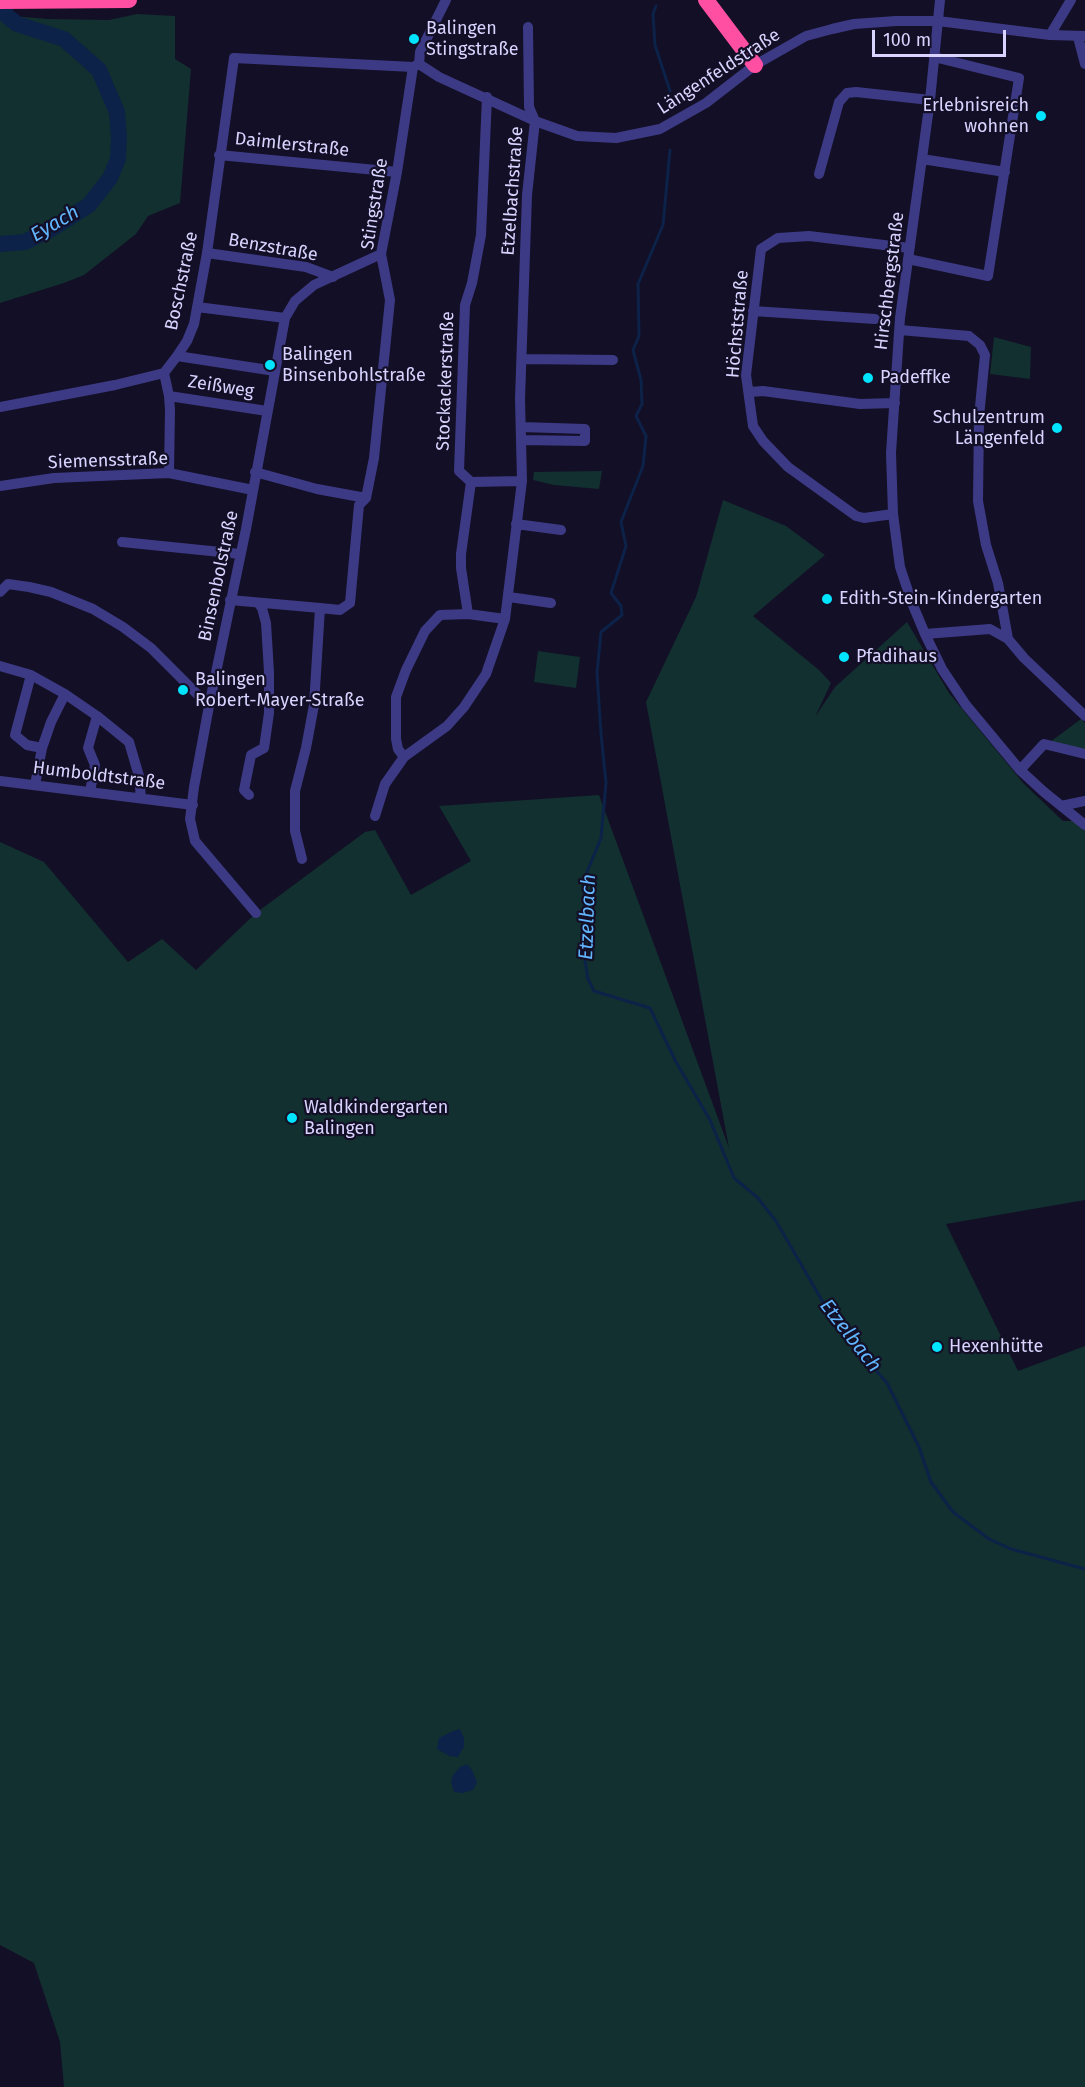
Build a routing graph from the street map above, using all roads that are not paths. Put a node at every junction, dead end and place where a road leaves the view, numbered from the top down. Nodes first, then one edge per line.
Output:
1 (101, 0) edge
2 (129, 0) edge
3 (940, 0) edge
4 (1071, 0) edge
5 (707, 1) edge
6 (0, 2) edge
7 (445, 2) edge
8 (938, 21) junction
9 (528, 27) dead end
10 (1050, 35) junction
11 (1082, 36) edge
12 (934, 57) junction
13 (1085, 64) edge
14 (754, 65) junction
15 (416, 66) junction
16 (487, 97) junction
17 (930, 100) junction
18 (535, 121) junction
19 (219, 155) junction
20 (922, 159) junction
21 (397, 172) junction
22 (1005, 172) junction
23 (819, 174) dead end
24 (207, 253) junction
25 (381, 254) junction
26 (909, 254) junction
27 (333, 277) junction
28 (197, 307) junction
29 (753, 311) junction
30 (285, 318) junction
31 (875, 319) dead end
32 (900, 330) junction
33 (177, 356) junction
34 (522, 359) junction
35 (613, 360) dead end
36 (275, 371) junction
37 (164, 373) junction
38 (750, 392) junction
39 (169, 396) junction
40 (895, 403) junction
41 (0, 407) edge
42 (267, 411) junction
43 (521, 428) junction
44 (522, 440) junction
45 (255, 472) junction
46 (169, 473) junction
47 (522, 481) junction
48 (471, 482) junction
49 (0, 486) edge
50 (253, 490) junction
51 (366, 498) junction
52 (893, 514) junction
53 (516, 524) junction
54 (561, 530) dead end
55 (122, 542) dead end
56 (240, 554) junction
57 (0, 592) edge
58 (509, 597) junction
59 (230, 600) junction
60 (258, 603) junction
61 (551, 603) dead end
62 (320, 608) junction
63 (468, 614) junction
64 (505, 619) junction
65 (925, 634) junction
66 (1008, 639) junction
67 (0, 666) edge
68 (31, 675) junction
69 (65, 694) junction
70 (209, 706) junction
71 (97, 716) junction
72 (1085, 716) edge
73 (42, 748) junction
74 (1085, 754) edge
75 (404, 757) junction
76 (1020, 770) junction
77 (0, 781) edge
78 (34, 785) junction
79 (90, 792) junction
80 (249, 795) dead end
81 (141, 798) junction
82 (1085, 801) edge
83 (193, 805) junction
84 (1061, 806) junction
85 (375, 816) dead end
86 (1085, 825) edge
87 (302, 859) dead end
88 (256, 913) dead end

1 - 2 highway
1 - 6 highway
3 - 8 street, Hirschbergstraße
4 - 10 street
5 - 14 highway
7 - 15 street, Stingstraße
8 - 10 street, Längenfeldstraße
8 - 12 street, Hirschbergstraße
8 - 14 street, Längenfeldstraße
9 - 18 street, Etzelbachstraße
10 - 11 street, Längenfeldstraße
11 - 13 street
12 - 17 street, Hirschbergstraße
12 - 22 street
14 - 18 street, Längenfeldstraße
15 - 16 street, Längenfeldstraße
15 - 19 street, Boschstraße
15 - 21 street, Stingstraße
16 - 18 street, Längenfeldstraße
16 - 48 street, Stockackerstraße
17 - 20 street, Hirschbergstraße
17 - 23 street
18 - 34 street, Etzelbachstraße
19 - 21 street, Daimlerstraße
19 - 24 street, Boschstraße
20 - 22 street
20 - 26 street, Hirschbergstraße
21 - 25 street, Stingstraße
22 - 26 street
24 - 27 street, Benzstraße
24 - 28 street, Boschstraße
25 - 27 street, Binsenbolstraße
25 - 51 street, Stingstraße
26 - 29 street, Höchststraße
26 - 32 street, Hirschbergstraße
27 - 30 street, Binsenbolstraße
28 - 30 street
28 - 33 street, Boschstraße
29 - 31 street
29 - 38 street, Höchststraße
30 - 36 street, Binsenbolstraße
32 - 40 street, Hirschbergstraße
32 - 66 street
33 - 36 street
33 - 37 street, Boschstraße
34 - 35 street
34 - 43 street, Etzelbachstraße
36 - 42 street, Binsenbolstraße
37 - 39 street, Zeißweg
37 - 41 street
38 - 40 street
38 - 52 street, Höchststraße
39 - 42 street, Zeißweg
39 - 46 street, Zeißweg
40 - 52 street, Hirschbergstraße
42 - 45 street, Binsenbolstraße
43 - 44 street, Etzelbachstraße
43 - 44 street
44 - 47 street, Etzelbachstraße
45 - 50 street, Binsenbolstraße
45 - 51 street
46 - 49 street, Siemensstraße
46 - 50 street, Siemensstraße
47 - 48 street
47 - 53 street, Etzelbachstraße
48 - 63 street
50 - 56 street, Binsenbolstraße
51 - 62 street, Stingstraße
52 - 65 street, Hirschbergstraße
53 - 54 street
53 - 58 street, Etzelbachstraße
55 - 56 street
56 - 59 street, Binsenbolstraße
57 - 70 street
58 - 61 street
58 - 64 street, Etzelbachstraße
59 - 60 street, Stingstraße
59 - 70 street, Binsenbolstraße
60 - 62 street, Stingstraße
60 - 80 street
62 - 87 street
63 - 64 street
63 - 75 street
64 - 75 street, Etzelbachstraße
65 - 66 street
65 - 76 street, Hirschbergstraße
66 - 72 street
67 - 68 street
68 - 69 street
68 - 73 street
69 - 71 street
69 - 73 street
70 - 83 street, Binsenbolstraße
71 - 79 street
71 - 81 street
73 - 78 street
74 - 76 street
75 - 85 street, Etzelbachstraße
76 - 84 street, Hirschbergstraße
77 - 78 street, Humboldtstraße
78 - 79 street, Humboldtstraße
79 - 81 street, Humboldtstraße
81 - 83 street, Humboldtstraße
82 - 84 street
83 - 88 street, Binsenbolstraße
84 - 86 street, Hirschbergstraße

